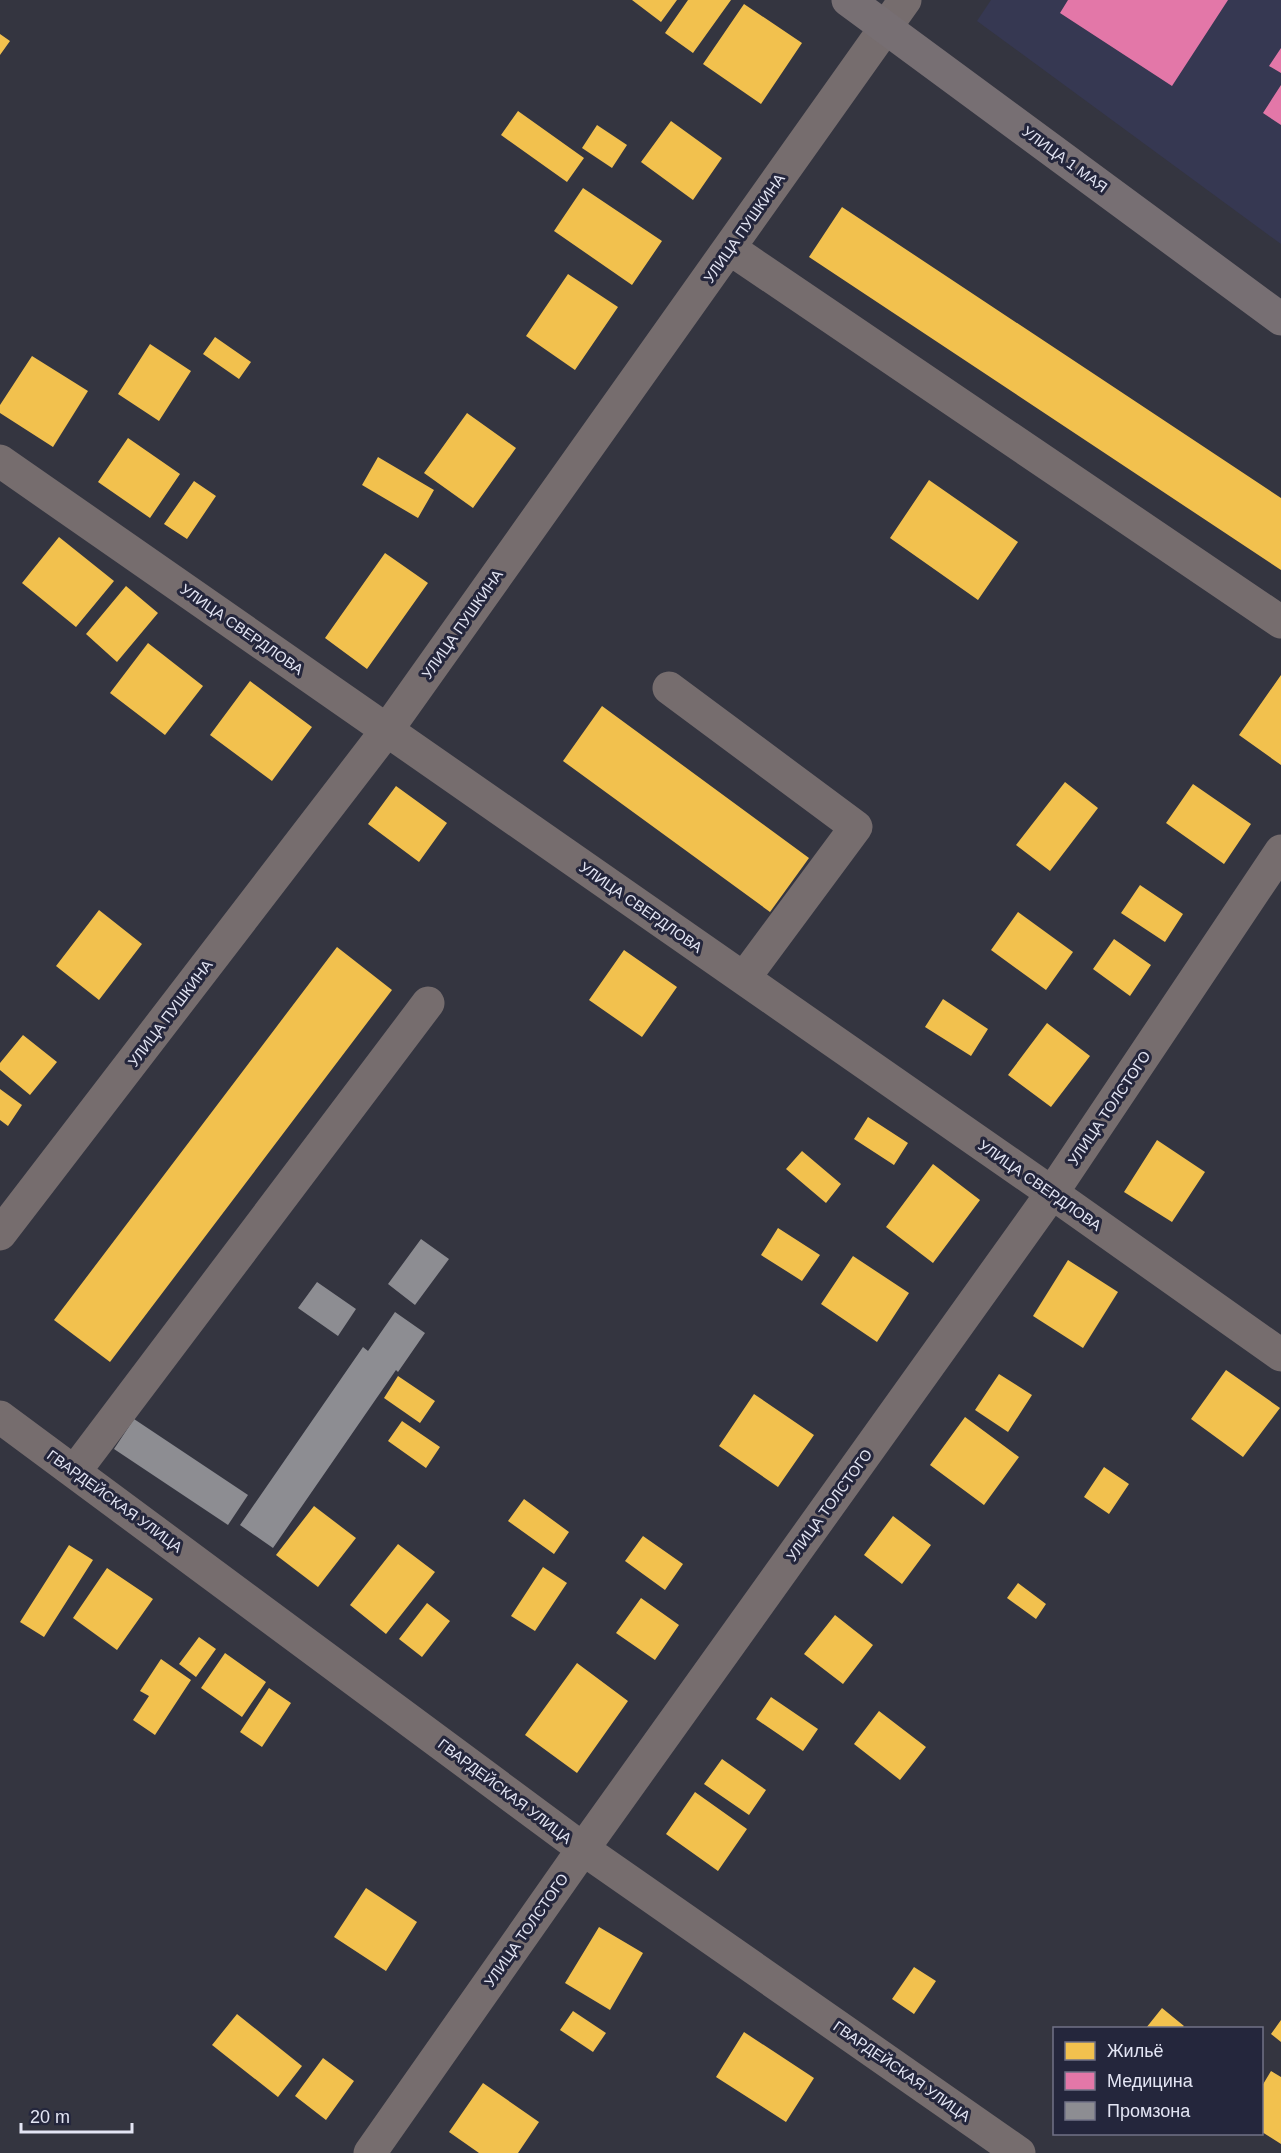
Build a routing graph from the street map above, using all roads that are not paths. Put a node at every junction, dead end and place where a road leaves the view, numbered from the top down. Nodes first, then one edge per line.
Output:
1 (848, 0) edge
2 (905, 0) edge
3 (886, 28) junction
4 (729, 248) junction
5 (1281, 319) edge
6 (0, 461) edge
7 (1281, 622) edge
8 (669, 688) dead end
9 (387, 730) junction
10 (1281, 851) edge
11 (744, 978) junction
12 (428, 1003) dead end
13 (1052, 1193) junction
14 (0, 1234) edge
15 (1281, 1355) edge
16 (0, 1417) edge
17 (75, 1471) junction
18 (583, 1848) junction
19 (370, 2153) edge
20 (1018, 2153) edge

1 - 3 main road, УЛИЦА 1 МАЯ
2 - 3 street, УЛИЦА ПУШКИНА
3 - 4 street, УЛИЦА ПУШКИНА
3 - 5 main road, УЛИЦА 1 МАЯ
4 - 7 street
4 - 9 street, УЛИЦА ПУШКИНА
6 - 9 street, УЛИЦА СВЕРДЛОВА
8 - 11 street
9 - 11 street, УЛИЦА СВЕРДЛОВА
9 - 14 street, УЛИЦА ПУШКИНА
10 - 13 street, УЛИЦА ТОЛСТОГО
11 - 13 street, УЛИЦА СВЕРДЛОВА
12 - 17 street
13 - 15 street, УЛИЦА СВЕРДЛОВА
13 - 18 street, УЛИЦА ТОЛСТОГО
16 - 17 street, ГВАРДЕЙСКАЯ УЛИЦА
17 - 18 street, ГВАРДЕЙСКАЯ УЛИЦА
18 - 19 street, УЛИЦА ТОЛСТОГО
18 - 20 street, ГВАРДЕЙСКАЯ УЛИЦА

